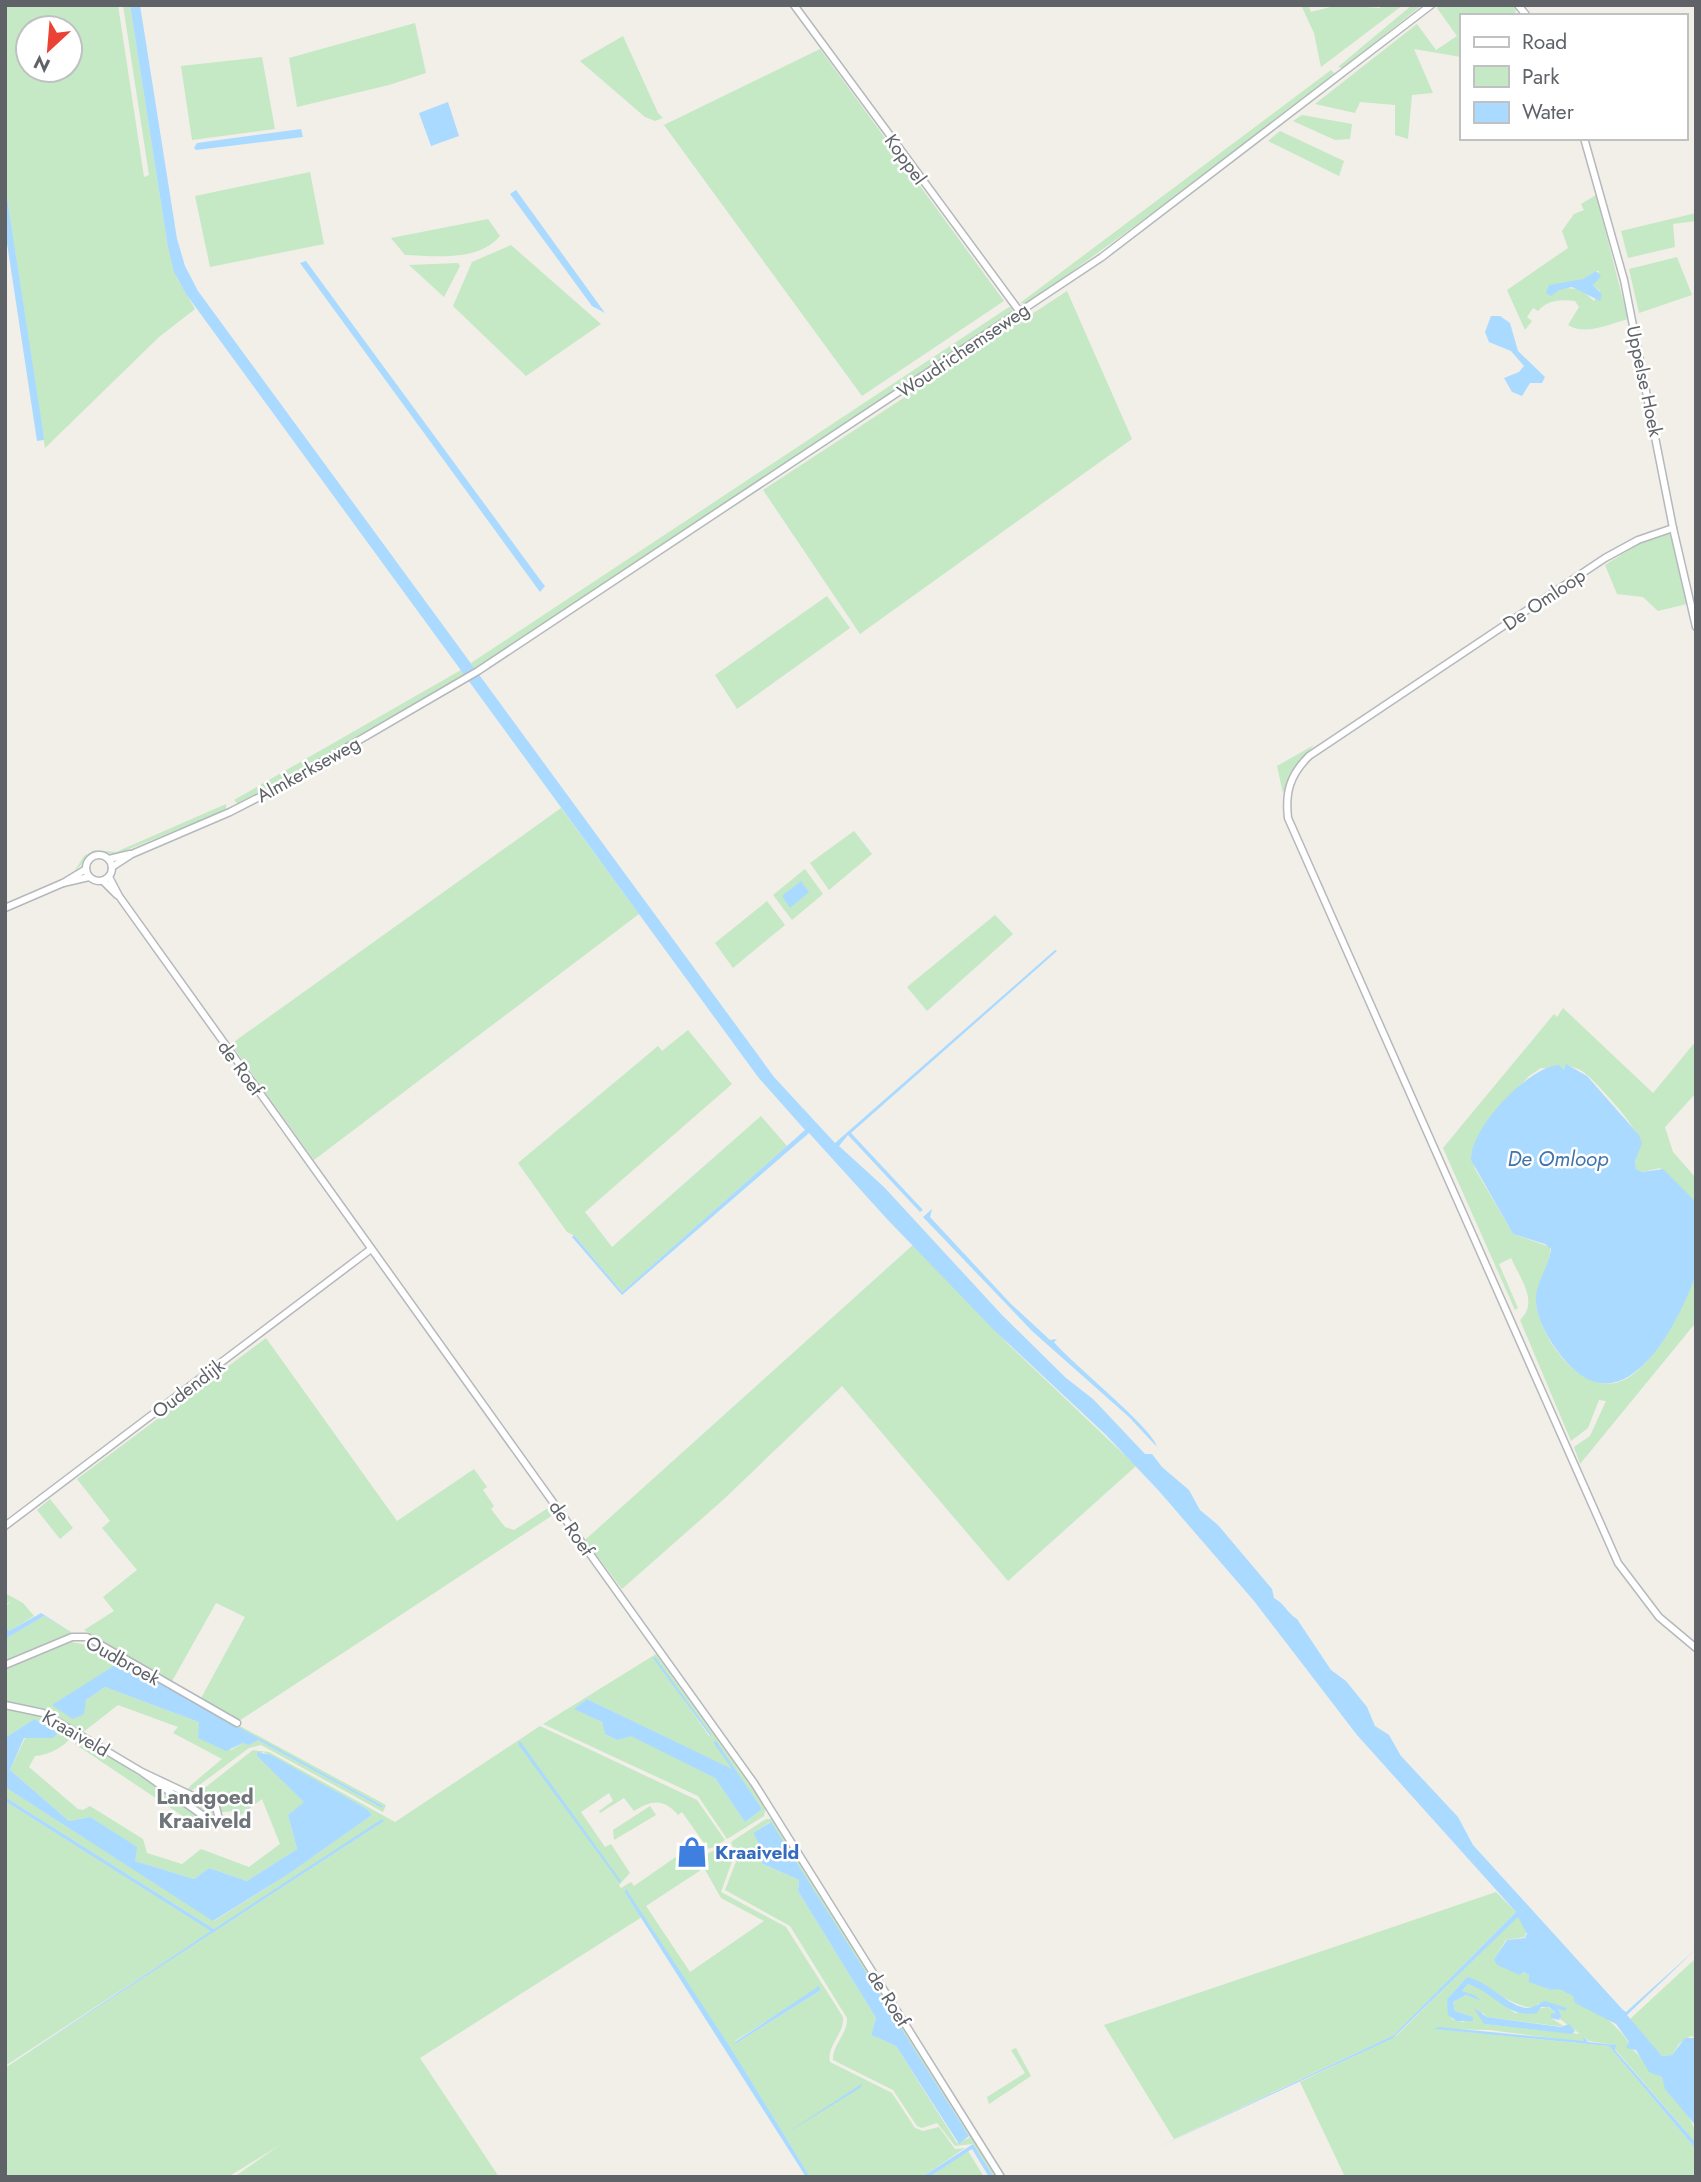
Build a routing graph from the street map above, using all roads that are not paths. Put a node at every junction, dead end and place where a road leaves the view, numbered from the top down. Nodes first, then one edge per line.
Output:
1 (794, 5) edge
2 (1431, 5) edge
3 (1585, 140) edge
4 (1020, 312) junction
5 (1673, 528) junction
6 (1696, 627) edge
7 (478, 671) joint
8 (111, 863) junction
9 (86, 869) junction
10 (89, 877) junction
11 (106, 879) junction
12 (63, 883) junction
13 (5, 908) edge
14 (371, 1249) junction
15 (5, 1526) edge
16 (1696, 1647) edge
17 (5, 1665) edge
18 (5, 1705) edge
19 (237, 1723) dead end
20 (142, 1772) junction
21 (1001, 2177) edge

1 - 4 street, Koppel
2 - 4 street, Woudrichemseweg
3 - 5 street, Uppelse Hoek
4 - 7 street, Woudrichemseweg
5 - 6 street, Uppelse Hoek
5 - 16 street, De Omloop
7 - 8 street, Almkerkseweg
8 - 9 street
8 - 11 street
9 - 10 street
9 - 12 street
10 - 11 street
10 - 12 street
11 - 14 street, de Roef
12 - 13 street
14 - 15 street, Oudendijk
14 - 21 street, de Roef
17 - 19 street, Oudbroek
18 - 20 street, Kraaiveld
20 - 20 street, Kraaiveld

